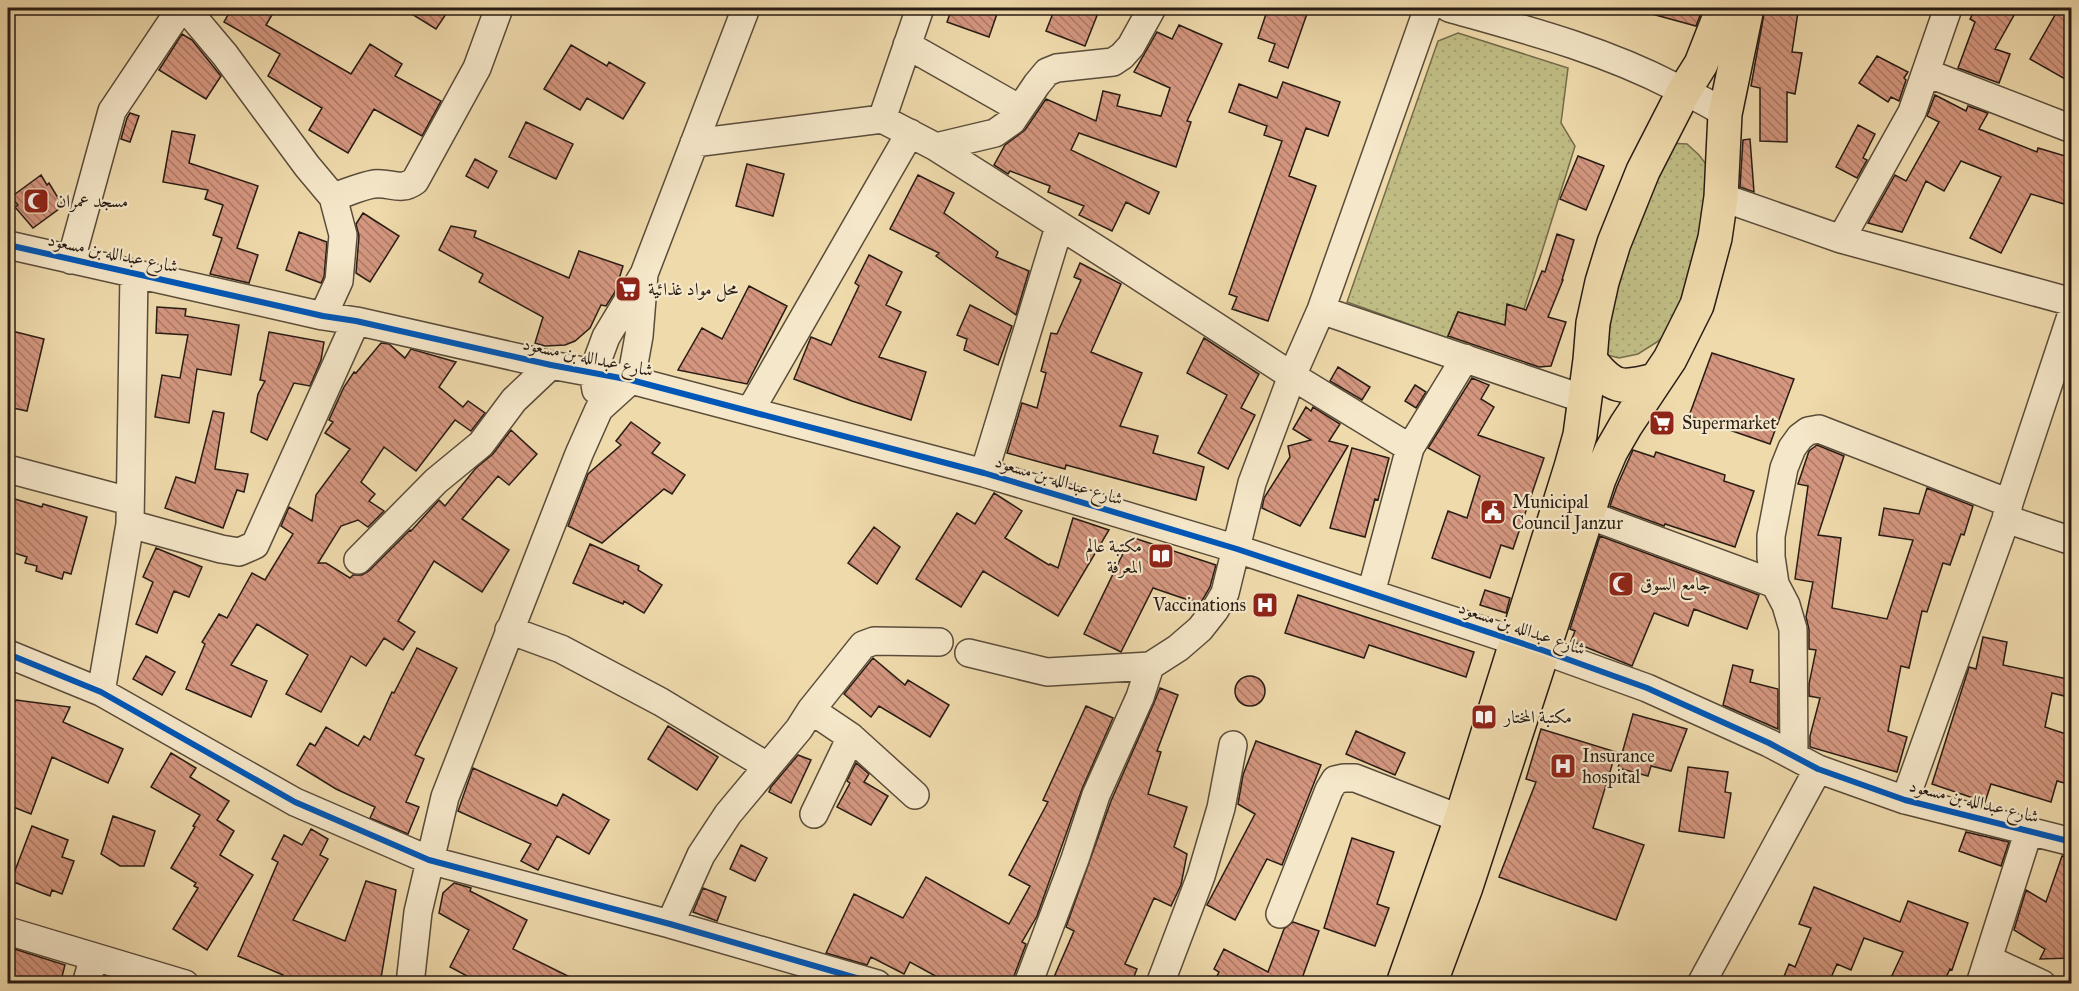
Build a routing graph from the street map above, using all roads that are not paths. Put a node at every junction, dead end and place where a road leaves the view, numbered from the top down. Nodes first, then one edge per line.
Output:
1 (181, 8) edge
2 (189, 8) edge
3 (499, 8) edge
4 (746, 8) edge
5 (920, 8) edge
6 (1152, 8) edge
7 (1428, 8) edge
8 (1449, 8) edge
9 (1723, 8) edge
10 (1747, 8) edge
11 (1948, 8) edge
12 (907, 45) junction
13 (1927, 73) junction
14 (1684, 91) junction
15 (1020, 109) junction
16 (1725, 114) junction
17 (882, 119) junction
18 (2072, 129) edge
19 (910, 133) junction
20 (694, 143) junction
21 (936, 147) junction
22 (333, 197) junction
23 (1721, 197) junction
24 (1059, 227) junction
25 (1841, 239) junction
26 (8, 245) edge
27 (71, 260) junction
28 (134, 273) junction
29 (644, 274) junction
30 (2072, 302) edge
31 (1321, 310) junction
32 (2072, 313) edge
33 (323, 316) junction
34 (356, 321) junction
35 (1465, 358) junction
36 (1590, 360) junction
37 (551, 365) junction
38 (593, 372) junction
39 (1292, 376) junction
40 (631, 380) junction
41 (1655, 380) junction
42 (1584, 399) junction
43 (599, 409) junction
44 (750, 411) junction
45 (1410, 448) junction
46 (8, 469) edge
47 (984, 473) junction
48 (2007, 511) junction
49 (130, 512) junction
50 (1586, 514) junction
51 (2072, 541) edge
52 (1237, 549) junction
53 (358, 560) dead end
54 (1775, 584) junction
55 (1371, 593) junction
56 (509, 630) junction
57 (939, 642) dead end
58 (1529, 646) junction
59 (969, 653) dead end
60 (8, 654) edge
61 (1150, 666) junction
62 (101, 692) junction
63 (811, 710) junction
64 (851, 737) junction
65 (1233, 745) dead end
66 (1794, 756) junction
67 (767, 766) junction
68 (1818, 769) junction
69 (915, 795) dead end
70 (1905, 800) junction
71 (814, 814) dead end
72 (1461, 819) junction
73 (2029, 830) junction
74 (2072, 842) edge
75 (429, 860) junction
76 (1281, 914) dead end
77 (670, 924) junction
78 (8, 931) edge
79 (94, 957) junction
80 (1984, 971) edge
81 (86, 984) edge
82 (185, 984) edge
83 (411, 984) edge
84 (877, 984) edge
85 (1028, 984) edge
86 (1160, 984) edge
87 (1403, 984) edge
88 (1430, 984) edge
89 (1701, 984) edge
90 (2042, 984) edge

1 - 27 street
2 - 22 street
3 - 22 street
4 - 20 street
5 - 12 street
6 - 15 street
7 - 31 street
8 - 14 street
9 - 14 main road
10 - 16 main road
11 - 13 street
12 - 15 street
12 - 17 street
13 - 18 street
13 - 25 street
14 - 16 street
14 - 36 main road
15 - 21 street
16 - 23 main road
17 - 19 street
17 - 20 street
19 - 21 street
19 - 44 street
20 - 29 street
21 - 24 street
22 - 33 street
23 - 25 street
23 - 41 main road
24 - 39 street
24 - 47 street
25 - 30 street
26 - 27 street, شارع عبدالله بن مسعود
27 - 28 street, شارع عبدالله بن مسعود
28 - 33 street, شارع عبدالله بن مسعود
28 - 49 street
29 - 38 street
29 - 40 street
31 - 35 street
31 - 39 street
32 - 48 street
33 - 34 street, شارع عبدالله بن مسعود
34 - 37 street, شارع عبدالله بن مسعود
34 - 49 street
35 - 42 street
35 - 45 street
36 - 41 main road
36 - 42 main road
37 - 38 street, شارع عبدالله بن مسعود
37 - 53 street
38 - 40 street, شارع عبدالله بن مسعود
38 - 43 street
39 - 45 street
39 - 52 street
40 - 43 street
40 - 44 street, شارع عبدالله بن مسعود
41 - 50 main road
42 - 58 main road
43 - 56 street
44 - 47 street, شارع عبدالله بن مسعود
45 - 55 street
46 - 49 street
47 - 52 street, شارع عبدالله بن مسعود
48 - 51 street
48 - 54 street
48 - 70 street
49 - 62 street
50 - 54 street
50 - 58 main road
52 - 55 street, شارع عبدالله بن مسعود
52 - 61 street
54 - 66 street
55 - 58 street, شارع عبدالله بن مسعود
56 - 67 street
56 - 75 street
57 - 63 street
58 - 66 street, شارع عبدالله بن مسعود
58 - 72 main road
58 - 88 main road
59 - 61 street
60 - 62 street
61 - 85 street
62 - 75 street
63 - 64 street
63 - 67 street
64 - 69 street
64 - 71 street
65 - 86 street
66 - 68 street, شارع عبدالله بن مسعود
67 - 77 street
68 - 70 street, شارع عبدالله بن مسعود
68 - 89 street
70 - 73 street, شارع عبدالله بن مسعود
72 - 76 street
72 - 87 main road
73 - 74 street, شارع عبدالله بن مسعود
73 - 80 street
75 - 77 street
75 - 83 street
77 - 84 street
78 - 79 street
79 - 81 street
79 - 82 street
80 - 90 street

